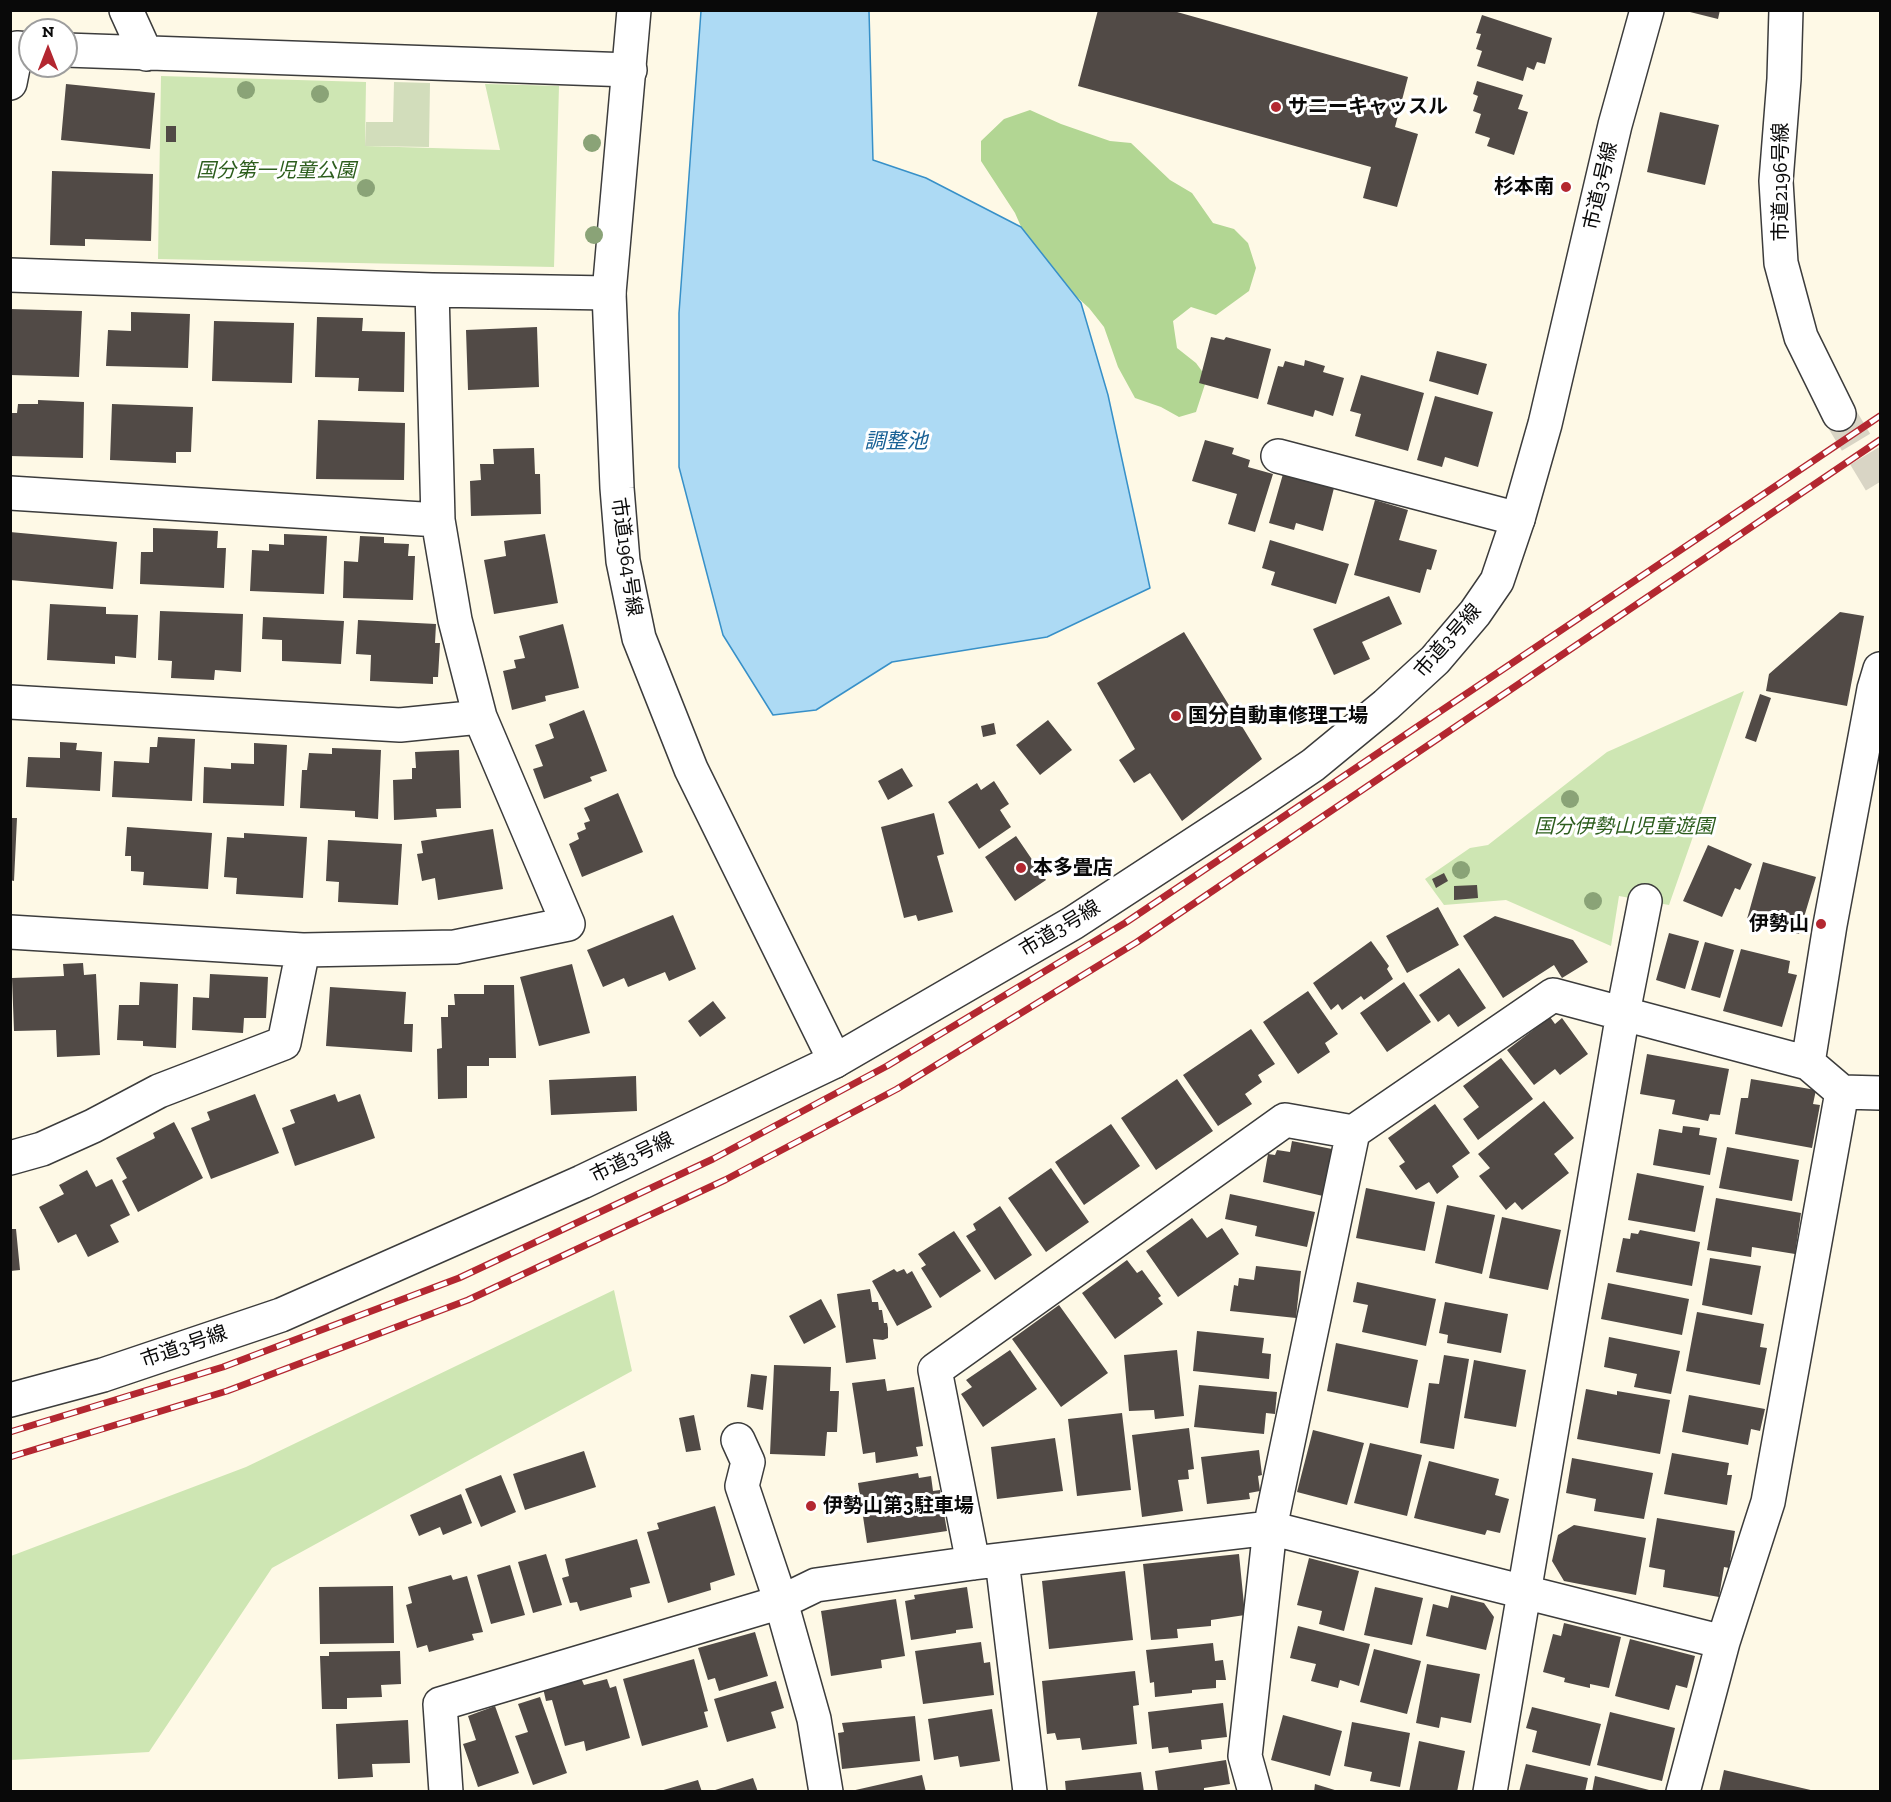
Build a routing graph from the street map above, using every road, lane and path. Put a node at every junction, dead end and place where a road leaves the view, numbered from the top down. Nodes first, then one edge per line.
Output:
1 (126, 10) edge
2 (634, 10) edge
3 (1647, 10) edge
4 (1786, 10) edge
5 (18, 48) edge
6 (78, 51) edge
7 (146, 54) junction
8 (630, 70) junction
9 (10, 83) edge
10 (10, 275) edge
11 (432, 290) junction
12 (609, 293) junction
13 (1839, 414) tunnel mouth
14 (1278, 456) dead end
15 (10, 494) edge
16 (1518, 519) junction
17 (438, 520) junction
18 (1881, 669) edge
19 (10, 702) edge
20 (480, 717) junction
21 (1645, 901) dead end
22 (10, 932) edge
23 (303, 950) junction
24 (1623, 1013) junction
25 (835, 1061) junction
26 (1808, 1063) junction
27 (1842, 1092) junction
28 (1881, 1093) edge
29 (1353, 1132) junction
30 (10, 1158) edge
31 (10, 1400) edge
32 (738, 1440) dead end
33 (1270, 1528) junction
34 (988, 1562) junction
35 (1523, 1592) junction
36 (781, 1602) junction
37 (1723, 1642) junction
38 (446, 1791) edge
39 (826, 1791) edge
40 (1030, 1791) edge
41 (1255, 1791) edge
42 (1490, 1791) edge
43 (1683, 1791) edge

1 - 7 street
2 - 8 street, 市道1964号線
3 - 16 street, 市道3号線
4 - 13 street, 市道2196号線
5 - 9 street
6 - 7 street
7 - 8 street
8 - 12 street, 市道1964号線
10 - 11 street
11 - 12 street
11 - 17 street
12 - 25 street, 市道1964号線
14 - 16 street
15 - 17 street
16 - 25 street, 市道3号線
17 - 20 street
18 - 26 street
19 - 20 street
20 - 23 street
21 - 24 street
22 - 23 street
23 - 30 street
24 - 26 street
24 - 29 street
24 - 35 street
25 - 31 street, 市道3号線
26 - 27 street
27 - 28 street
27 - 37 street
29 - 33 street
29 - 34 street
32 - 36 street
33 - 34 street
33 - 35 street
33 - 41 street
34 - 36 street
34 - 40 street
35 - 37 street
35 - 42 street
36 - 38 street
36 - 39 street
37 - 43 street

